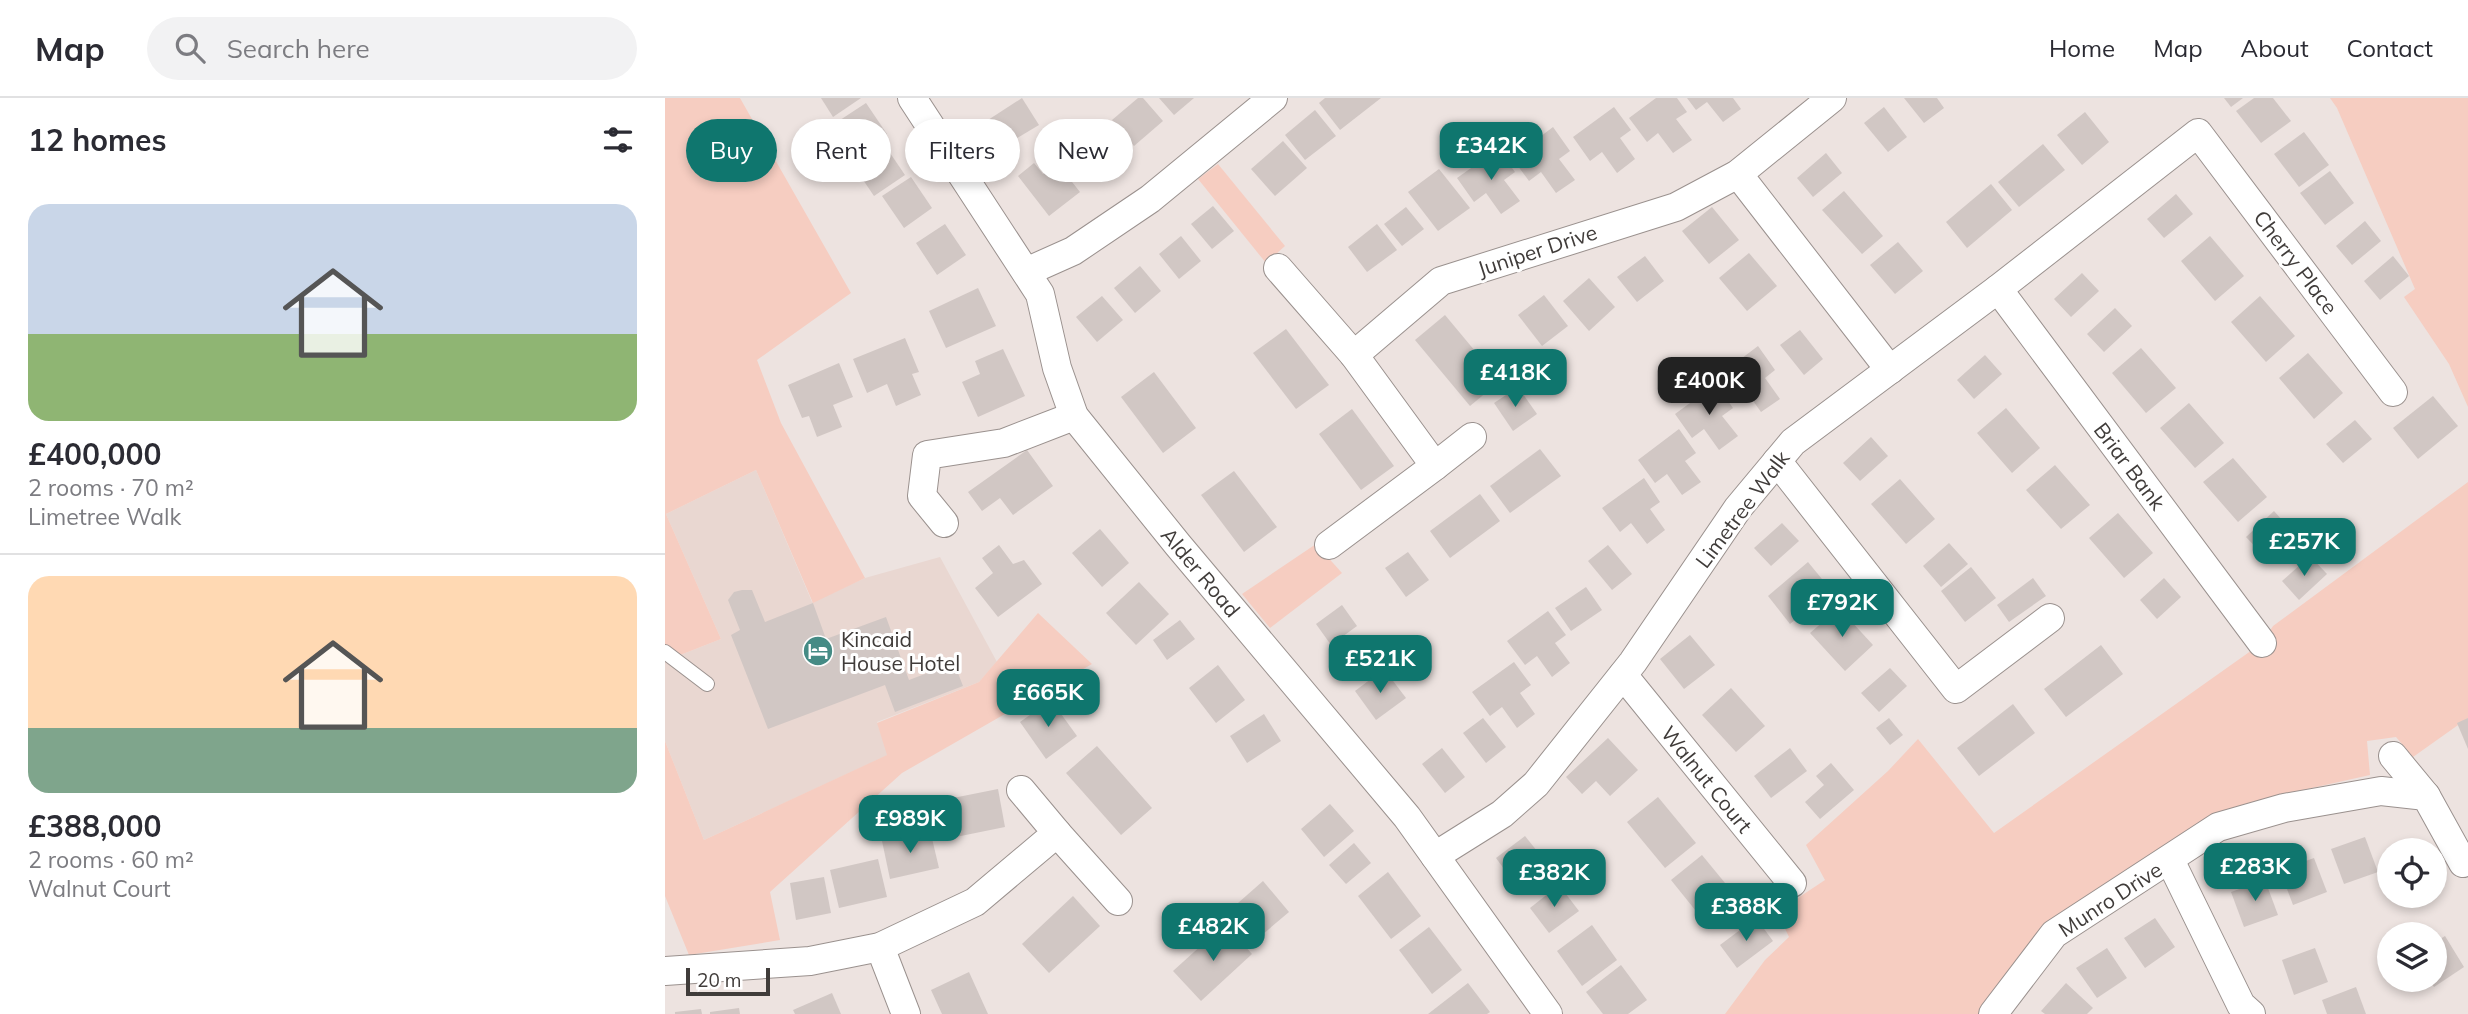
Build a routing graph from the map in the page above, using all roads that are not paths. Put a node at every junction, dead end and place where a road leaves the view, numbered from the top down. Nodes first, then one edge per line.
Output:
1 (912, 98) edge
2 (1273, 98) edge
3 (1832, 98) edge
4 (2198, 133) joint
5 (1738, 174) junction
6 (1278, 268) dead end
7 (1026, 272) junction
8 (1997, 289) junction
9 (1354, 355) junction
10 (1890, 370) junction
11 (2393, 392) dead end
12 (1074, 416) junction
13 (1472, 437) dead end
14 (1777, 461) junction
15 (1435, 466) junction
16 (944, 523) dead end
17 (1329, 545) dead end
18 (2050, 618) dead end
19 (2262, 643) dead end
20 (665, 652) edge
21 (1623, 675) junction
22 (707, 684) dead end
23 (2393, 757) dead end
24 (1021, 790) dead end
25 (2426, 796) junction
26 (1057, 833) junction
27 (1435, 856) junction
28 (2170, 860) junction
29 (2463, 863) dead end
30 (1792, 883) dead end
31 (1118, 901) dead end
32 (880, 947) junction
33 (665, 971) edge
34 (907, 1014) edge
35 (1548, 1014) edge
36 (1993, 1014) edge
37 (2251, 1014) edge

1 - 7 street, Alder Road
2 - 7 street
3 - 5 street, Juniper Drive
4 - 8 street, Limetree Walk
4 - 11 street, Cherry Place
5 - 9 street, Juniper Drive
5 - 10 street
6 - 9 street
7 - 12 street, Alder Road
8 - 10 street, Limetree Walk
8 - 19 street, Briar Bank
9 - 15 street
10 - 14 street, Limetree Walk
12 - 16 street
12 - 27 street, Alder Road
13 - 15 street
14 - 18 street
14 - 21 street, Limetree Walk
15 - 17 street
20 - 22 lane
21 - 27 street, Limetree Walk
21 - 30 street, Walnut Court
23 - 25 street
24 - 26 street
25 - 28 street, Munro Drive
25 - 29 street
26 - 31 street
26 - 32 street
27 - 35 street, Alder Road
28 - 36 street, Munro Drive
28 - 37 street
32 - 33 street
32 - 34 street

